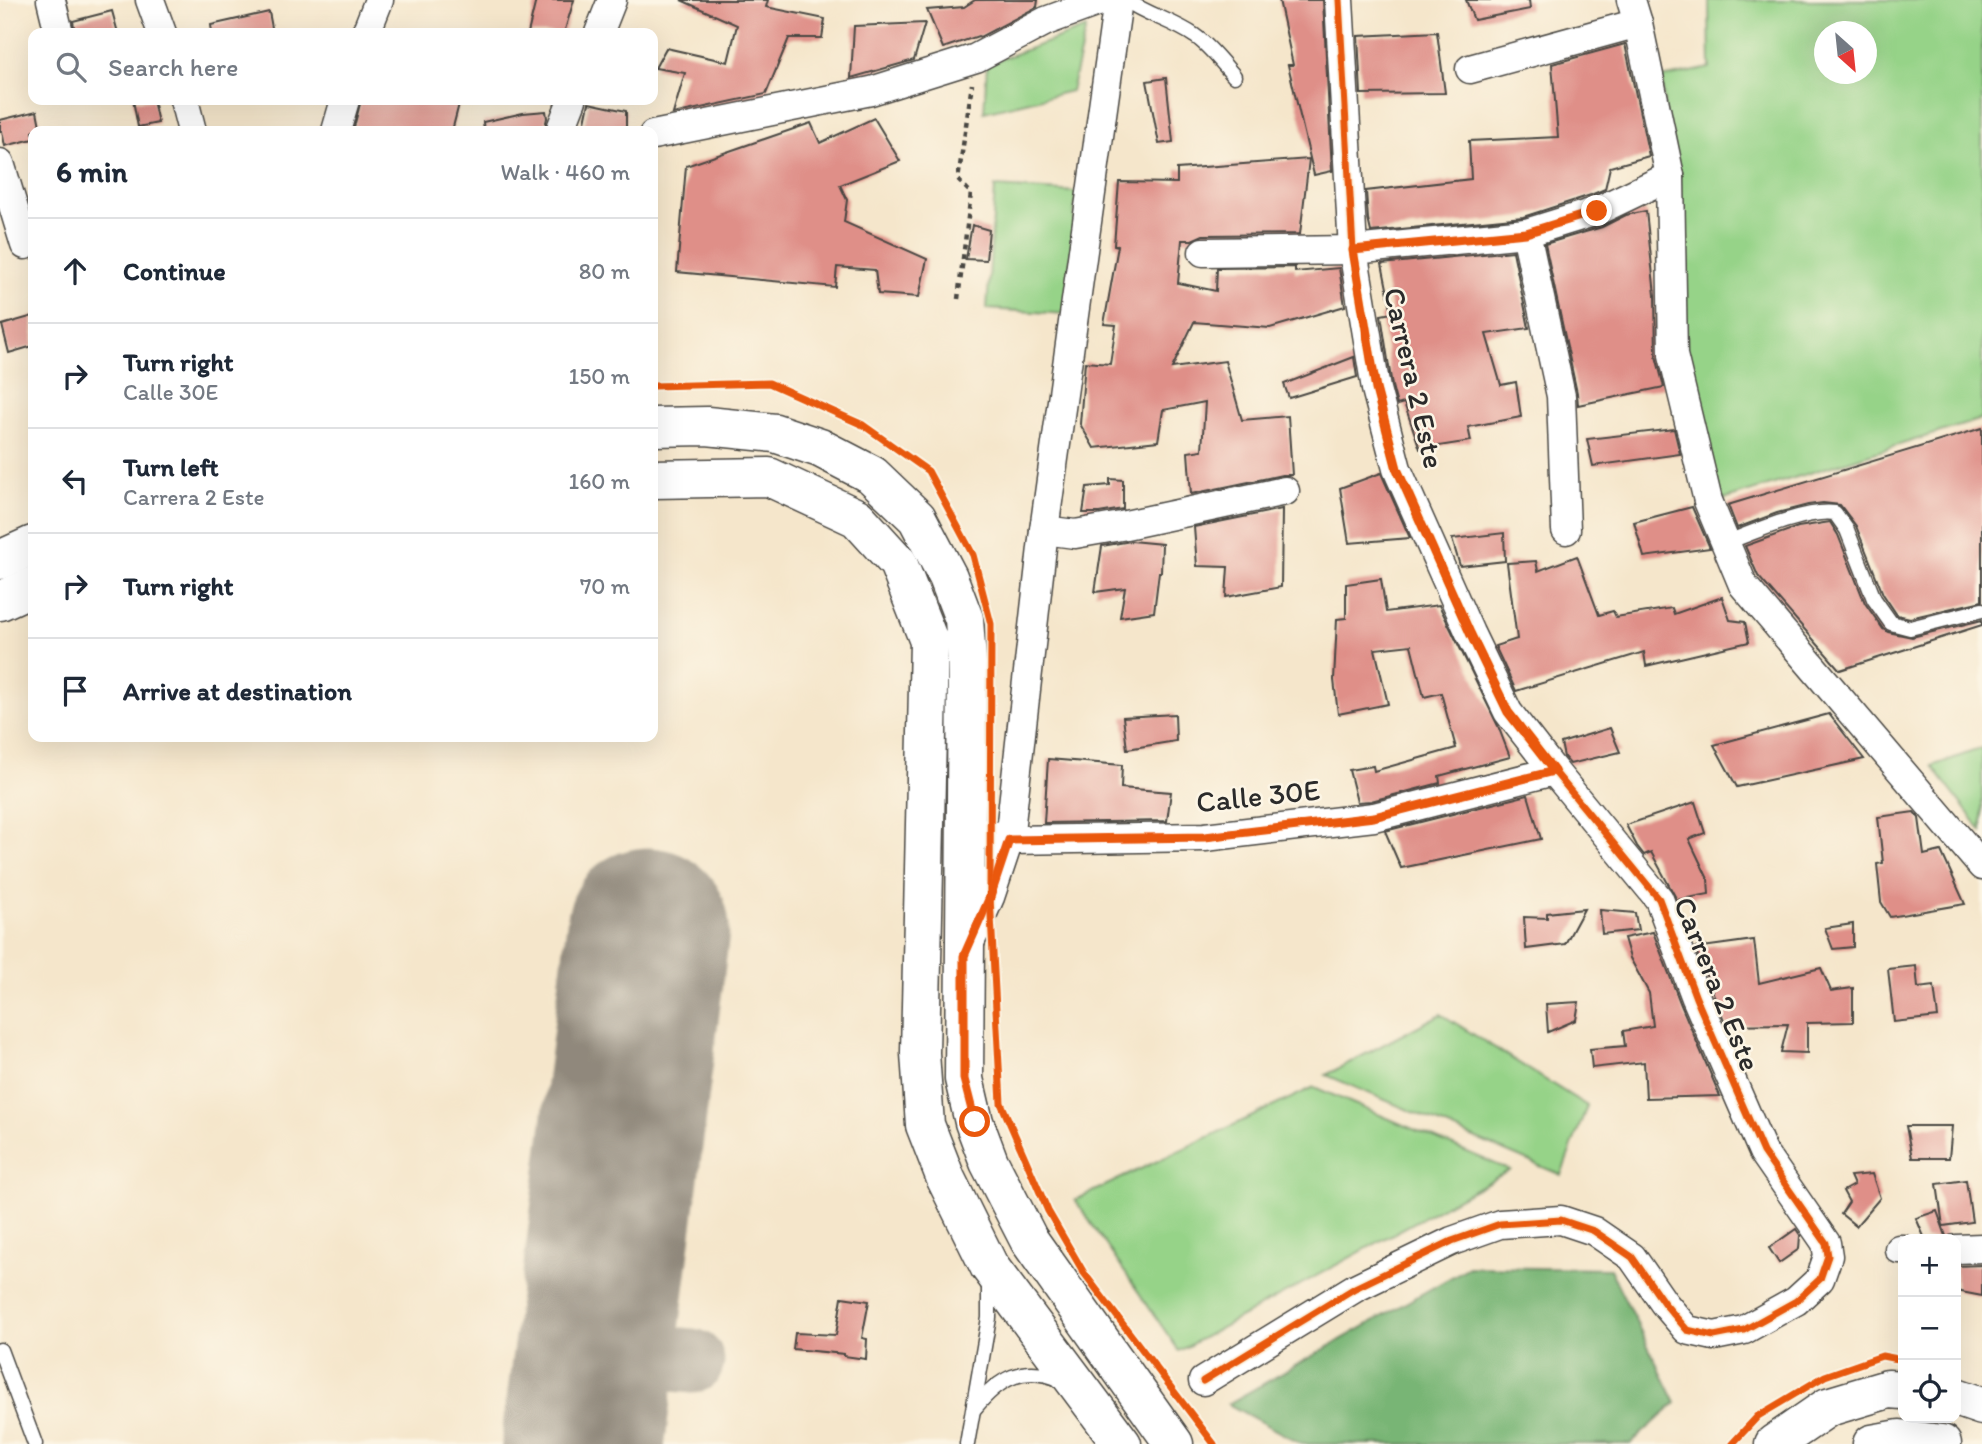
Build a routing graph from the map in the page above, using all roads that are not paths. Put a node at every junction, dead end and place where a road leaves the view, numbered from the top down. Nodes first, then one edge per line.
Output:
1 (51, 0) edge
2 (150, 0) edge
3 (379, 0) edge
4 (612, 0) edge
5 (1103, 0) edge
6 (1118, 0) edge
7 (1126, 0) edge
8 (1339, 0) edge
9 (1634, 11) edge
10 (58, 28) edge
11 (160, 28) edge
12 (368, 28) edge
13 (600, 28) edge
14 (1470, 69) dead end
15 (1234, 76) dead end
16 (185, 105) edge
17 (344, 105) edge
18 (570, 105) edge
19 (191, 126) edge
20 (337, 126) edge
21 (562, 126) edge
22 (658, 134) edge
23 (0, 163) edge
24 (1670, 176) junction
25 (1526, 233) junction
26 (25, 245) dead end
27 (1353, 250) junction
28 (1203, 252) dead end
29 (658, 427) edge
30 (658, 479) edge
31 (1285, 491) dead end
32 (1044, 530) junction
33 (1566, 530) dead end
34 (1725, 542) junction
35 (28, 547) edge
36 (0, 560) edge
37 (28, 588) edge
38 (0, 601) edge
39 (1982, 610) edge
40 (1554, 771) junction
41 (965, 831) junction
42 (1009, 840) junction
43 (1982, 866) edge
44 (964, 956) junction
45 (1982, 1248) edge
46 (1961, 1249) edge
47 (989, 1266) junction
48 (0, 1350) edge
49 (1203, 1381) dead end
50 (1898, 1389) edge
51 (1082, 1391) junction
52 (1961, 1399) edge
53 (1982, 1406) edge
54 (973, 1410) junction
55 (35, 1444) edge
56 (967, 1444) edge
57 (1122, 1444) edge
58 (1174, 1444) edge
59 (1773, 1444) edge
60 (1872, 1444) edge
61 (1942, 1444) edge

1 - 10 street
2 - 11 street
3 - 12 street
4 - 13 street
5 - 22 street
6 - 32 street
7 - 15 lane
8 - 27 street, Carrera 2 Este
9 - 14 street
9 - 24 street
16 - 19 street
17 - 20 street
18 - 21 street
23 - 26 street
24 - 25 street
24 - 34 street
25 - 27 street
25 - 33 street
27 - 28 street
27 - 40 street, Carrera 2 Este
29 - 41 main road
30 - 47 main road
31 - 32 street
32 - 42 street
34 - 39 lane
34 - 43 street
35 - 36 main road
37 - 38 main road
40 - 42 street, Calle 30E
40 - 49 street, Carrera 2 Este
41 - 42 street, Calle 30E
41 - 44 main road
42 - 44 street
44 - 58 main road
45 - 46 street
47 - 51 main road
47 - 54 lane
48 - 55 lane
50 - 59 main road
51 - 54 lane
51 - 57 main road
52 - 53 main road
54 - 56 lane
60 - 61 main road

